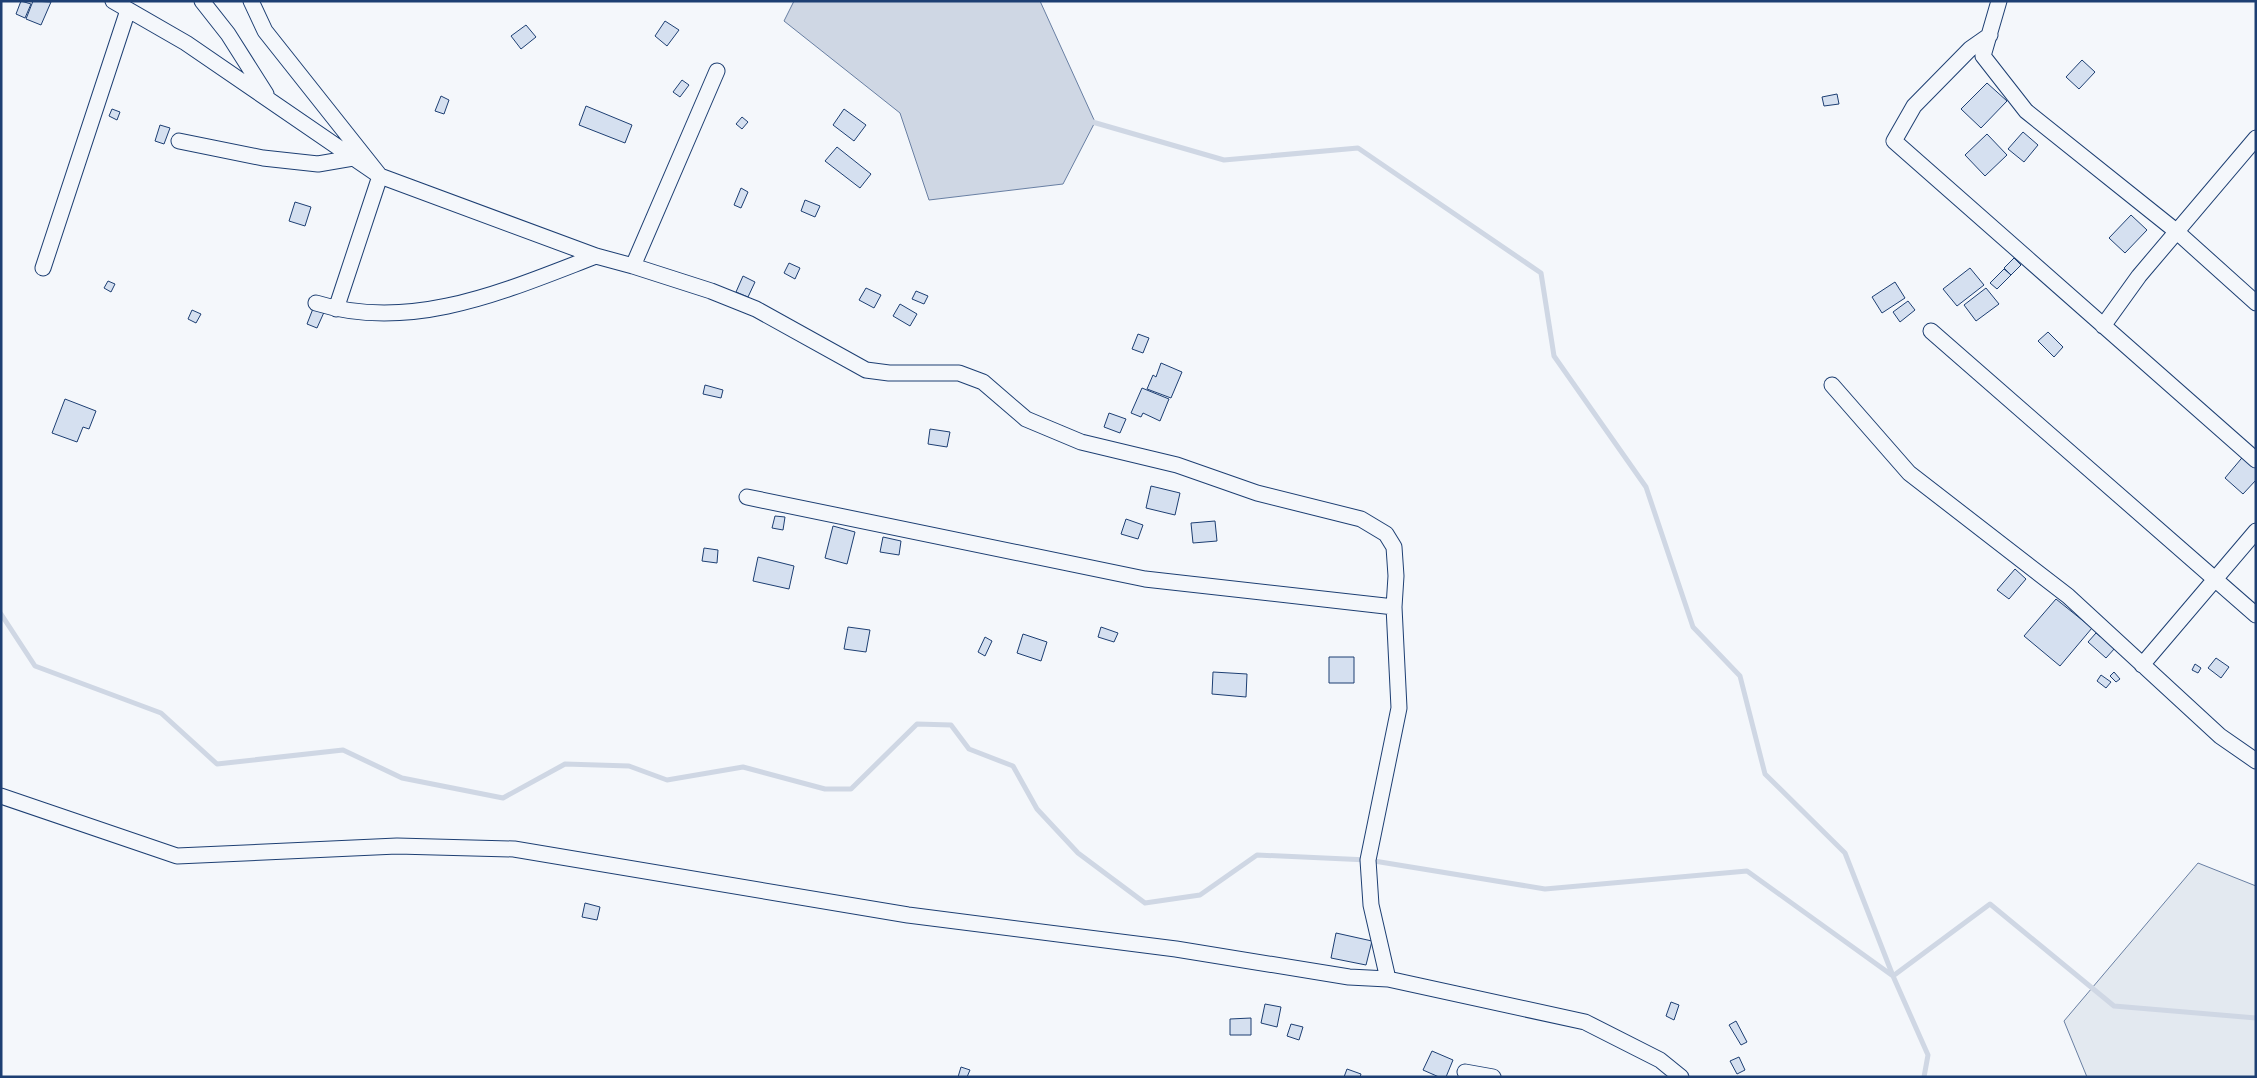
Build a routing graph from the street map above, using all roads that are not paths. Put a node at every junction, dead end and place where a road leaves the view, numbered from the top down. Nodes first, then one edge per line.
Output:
1 (114, 1) edge
2 (202, 1) edge
3 (251, 1) edge
4 (2000, 1) edge
5 (128, 10) junction
6 (1990, 35) junction
7 (717, 71) dead end
8 (270, 101) junction
9 (2256, 138) edge
10 (179, 142) dead end
11 (354, 158) junction
12 (380, 176) junction
13 (2176, 232) junction
14 (596, 256) junction
15 (633, 266) junction
16 (43, 268) dead end
17 (316, 303) dead end
18 (2256, 303) edge
19 (336, 309) junction
20 (2103, 326) junction
21 (1931, 330) dead end
22 (1832, 386) dead end
23 (2256, 460) edge
24 (747, 497) dead end
25 (2256, 530) edge
26 (2215, 579) junction
27 (1394, 606) junction
28 (2256, 615) edge
29 (2142, 665) junction
30 (2256, 761) edge
31 (1, 796) edge
32 (1388, 979) junction
33 (1465, 1072) dead end
34 (1493, 1077) edge
35 (1681, 1077) edge

1 - 5 street
2 - 8 street
3 - 12 street
4 - 6 street
5 - 8 street
5 - 16 street
6 - 13 street
6 - 20 street
7 - 15 street
8 - 11 street
9 - 13 street
10 - 11 street
11 - 12 street
12 - 14 street
12 - 19 street
13 - 18 street
13 - 20 street
14 - 15 street
14 - 19 street
15 - 27 street
17 - 19 street
20 - 23 street
21 - 26 street
22 - 29 street
24 - 27 street
25 - 26 street
26 - 28 street
26 - 29 street
27 - 32 street
29 - 30 street
31 - 32 street
32 - 35 street
33 - 34 street

